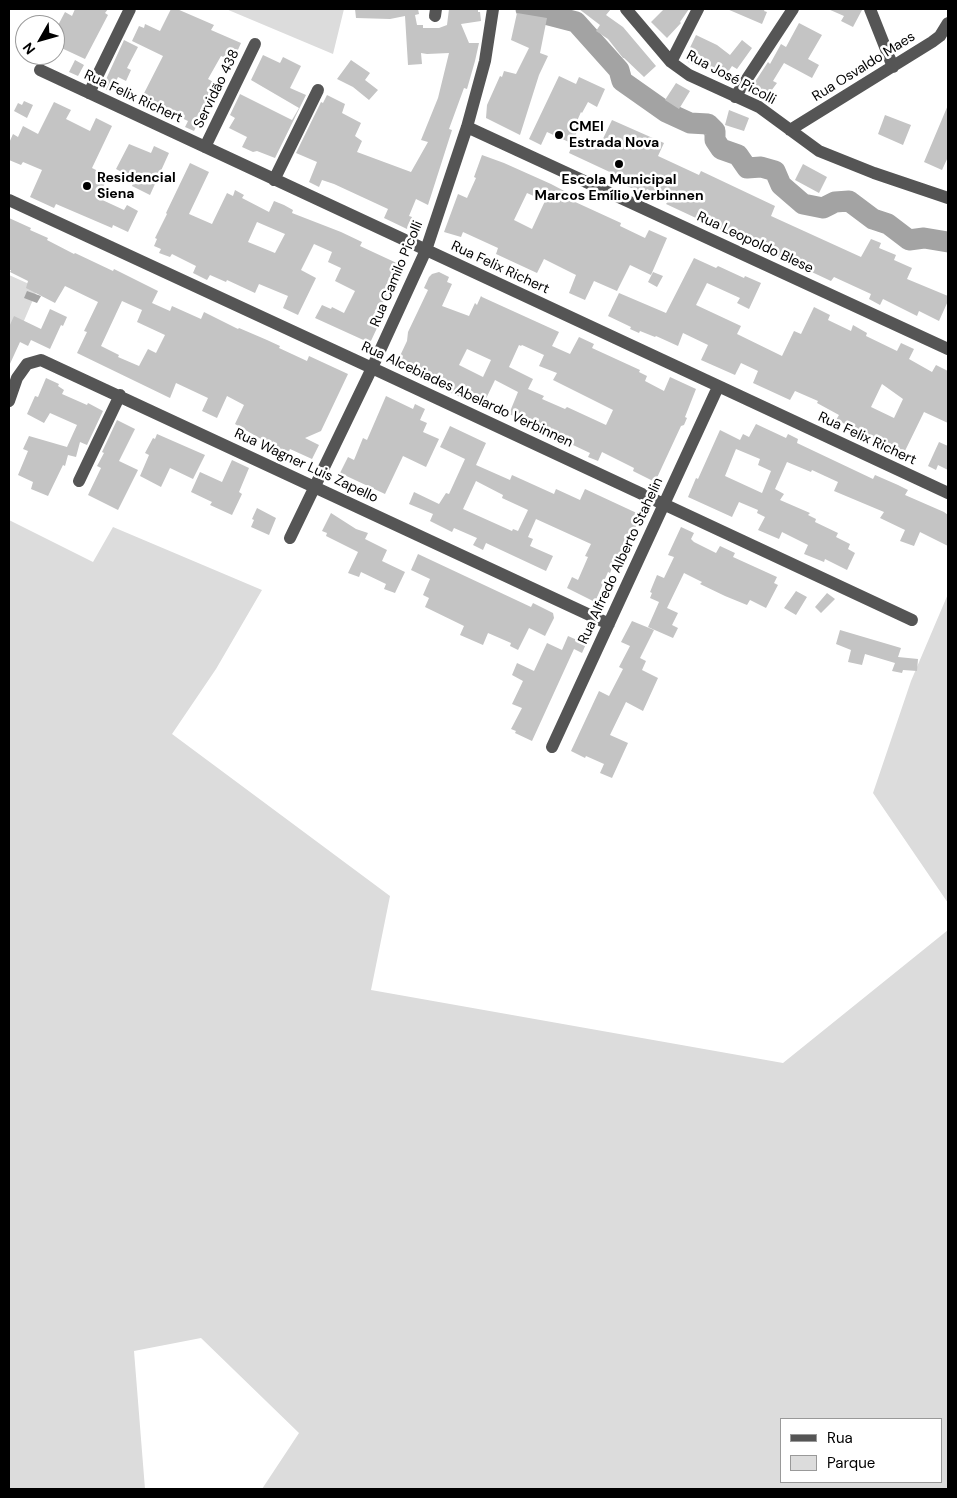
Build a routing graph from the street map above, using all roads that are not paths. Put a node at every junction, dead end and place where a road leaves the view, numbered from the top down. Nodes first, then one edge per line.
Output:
1 (122, 9) edge
2 (130, 9) edge
3 (493, 9) edge
4 (626, 9) edge
5 (698, 9) edge
6 (792, 9) edge
7 (870, 9) edge
8 (948, 23) edge
9 (255, 44) dead end
10 (671, 62) junction
11 (893, 67) junction
12 (234, 68) dead end
13 (40, 70) dead end
14 (318, 90) dead end
15 (85, 92) junction
16 (735, 97) junction
17 (467, 127) junction
18 (790, 130) junction
19 (201, 145) junction
20 (274, 180) junction
21 (948, 198) edge
22 (9, 200) edge
23 (426, 250) junction
24 (948, 349) edge
25 (372, 368) junction
26 (718, 387) junction
27 (120, 395) junction
28 (9, 401) edge
29 (79, 481) dead end
30 (315, 486) junction
31 (948, 493) edge
32 (664, 504) junction
33 (290, 538) dead end
34 (912, 620) dead end
35 (609, 624) junction
36 (552, 747) dead end

1 - 15 street
2 - 15 street
3 - 17 street, Rua Camilo Picolli
4 - 10 street, Rua José Picolli
5 - 10 street
6 - 16 street
7 - 11 street
8 - 11 street, Rua Osvaldo Maes
9 - 19 street, Servidão 438
10 - 16 street, Rua José Picolli
11 - 18 street, Rua Osvaldo Maes
12 - 19 street
13 - 15 street, Rua Felix Richert
14 - 20 street
15 - 19 street, Rua Felix Richert
16 - 18 street, Rua José Picolli
17 - 23 street, Rua Camilo Picolli
17 - 24 street, Rua Leopoldo Blese
18 - 21 street, Rua José Picolli
19 - 20 street, Rua Felix Richert
20 - 23 street, Rua Felix Richert
22 - 25 street, Rua Alcebiades Abelardo Verbinnen
23 - 25 street, Rua Camilo Picolli
23 - 26 street, Rua Felix Richert
25 - 30 street, Rua Camilo Picolli
25 - 32 street, Rua Alcebiades Abelardo Verbinnen
26 - 31 street, Rua Felix Richert
26 - 32 street, Rua Alfredo Alberto Stahelin
27 - 28 street, Rua Wagner Luis Zapello
27 - 29 street
27 - 30 street, Rua Wagner Luis Zapello
30 - 33 street, Rua Camilo Picolli
30 - 35 street, Rua Wagner Luis Zapello
32 - 34 street, Rua Alcebiades Abelardo Verbinnen
32 - 35 street, Rua Alfredo Alberto Stahelin
35 - 36 street, Rua Alfredo Alberto Stahelin

